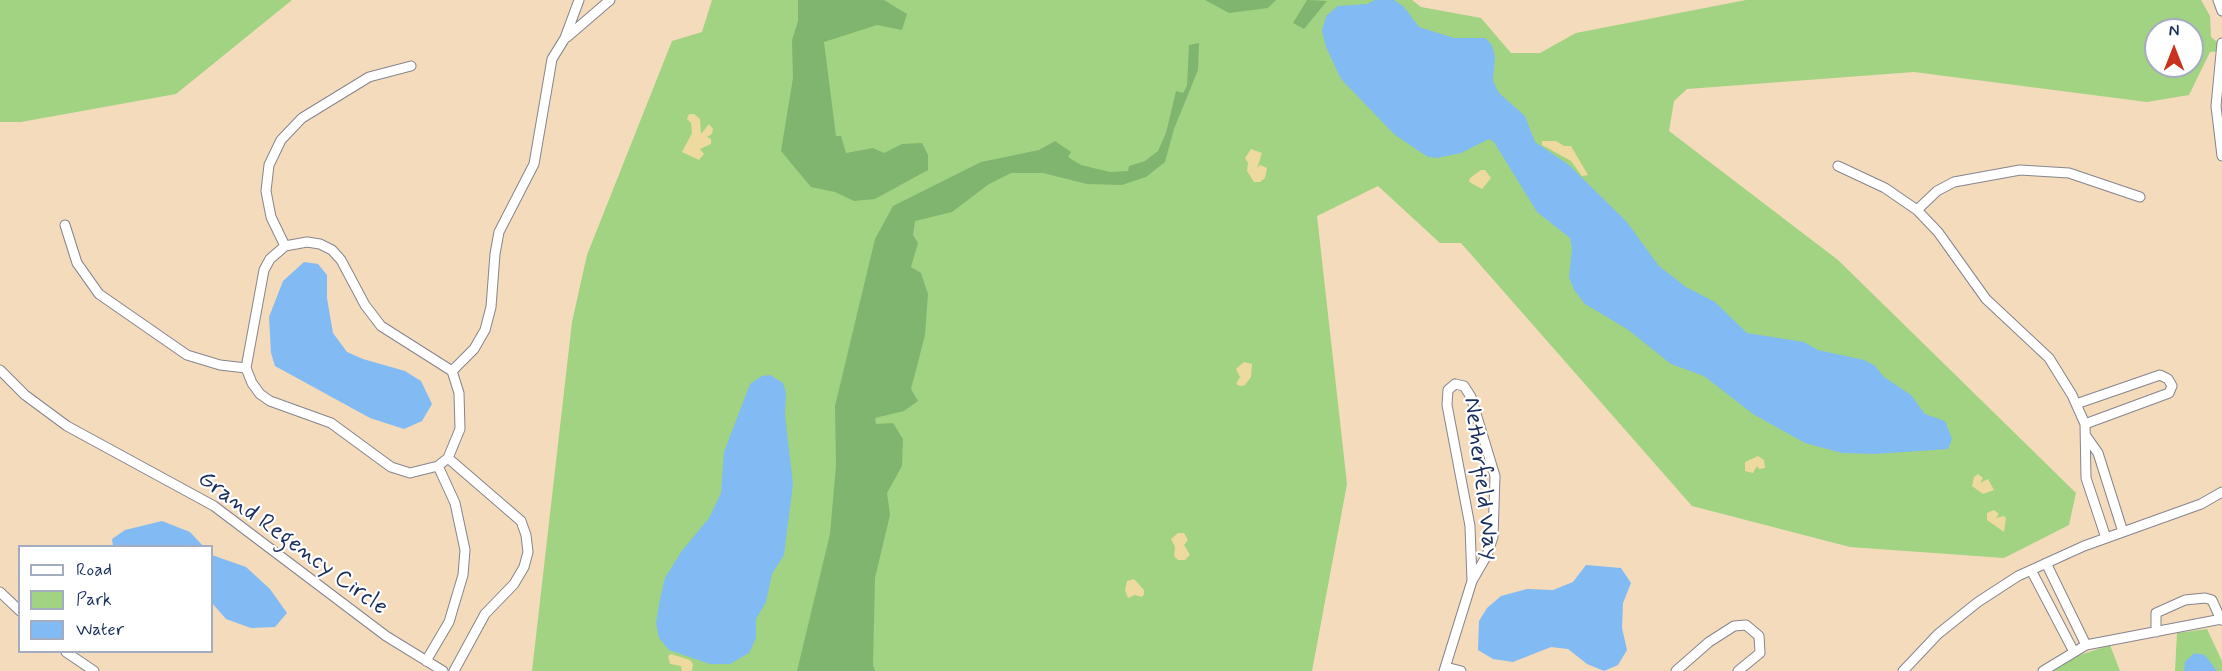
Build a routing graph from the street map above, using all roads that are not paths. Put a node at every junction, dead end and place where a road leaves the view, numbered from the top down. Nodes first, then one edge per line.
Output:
1 (579, 0) edge
2 (610, 0) edge
3 (2218, 0) edge
4 (2222, 11) edge
5 (565, 38) junction
6 (2222, 43) edge
7 (411, 66) dead end
8 (2222, 156) edge
9 (1838, 166) dead end
10 (2140, 197) dead end
11 (1917, 210) junction
12 (65, 225) dead end
13 (285, 246) junction
14 (246, 368) junction
15 (0, 370) edge
16 (452, 371) junction
17 (2076, 404) junction
18 (2085, 424) junction
19 (2086, 436) junction
20 (448, 458) junction
21 (438, 466) junction
22 (2222, 492) edge
23 (2123, 532) junction
24 (2106, 538) junction
25 (2046, 563) junction
26 (2031, 570) junction
27 (1472, 582) junction
28 (0, 592) edge
29 (18, 609) edge
30 (2221, 620) edge
31 (2156, 632) junction
32 (2086, 645) junction
33 (2074, 652) junction
34 (69, 653) edge
35 (426, 661) junction
36 (1445, 669) edge
37 (94, 671) edge
38 (443, 671) edge
39 (454, 671) edge
40 (1461, 671) edge
41 (1676, 671) edge
42 (1738, 671) edge
43 (1903, 671) edge
44 (2043, 671) edge

1 - 5 street
2 - 5 street
3 - 4 street
5 - 16 street
6 - 8 street
7 - 13 street
9 - 11 street
10 - 11 street
11 - 17 street
12 - 14 street
13 - 14 street
13 - 16 street
14 - 21 street
15 - 35 street, Grand Regency Circle
16 - 20 street
17 - 18 street
17 - 18 street
18 - 19 street
19 - 23 street
19 - 24 street
20 - 21 street
20 - 39 street
21 - 35 street
22 - 23 street
23 - 24 street
24 - 25 street
25 - 26 street
25 - 32 street
26 - 33 street
26 - 43 street
27 - 27 street, Netherfield Way
27 - 36 street, Netherfield Way
28 - 29 street
30 - 31 street
30 - 31 street
31 - 32 street
32 - 33 street
33 - 44 street
34 - 37 street
35 - 38 street, Grand Regency Circle
36 - 40 street
41 - 42 street

